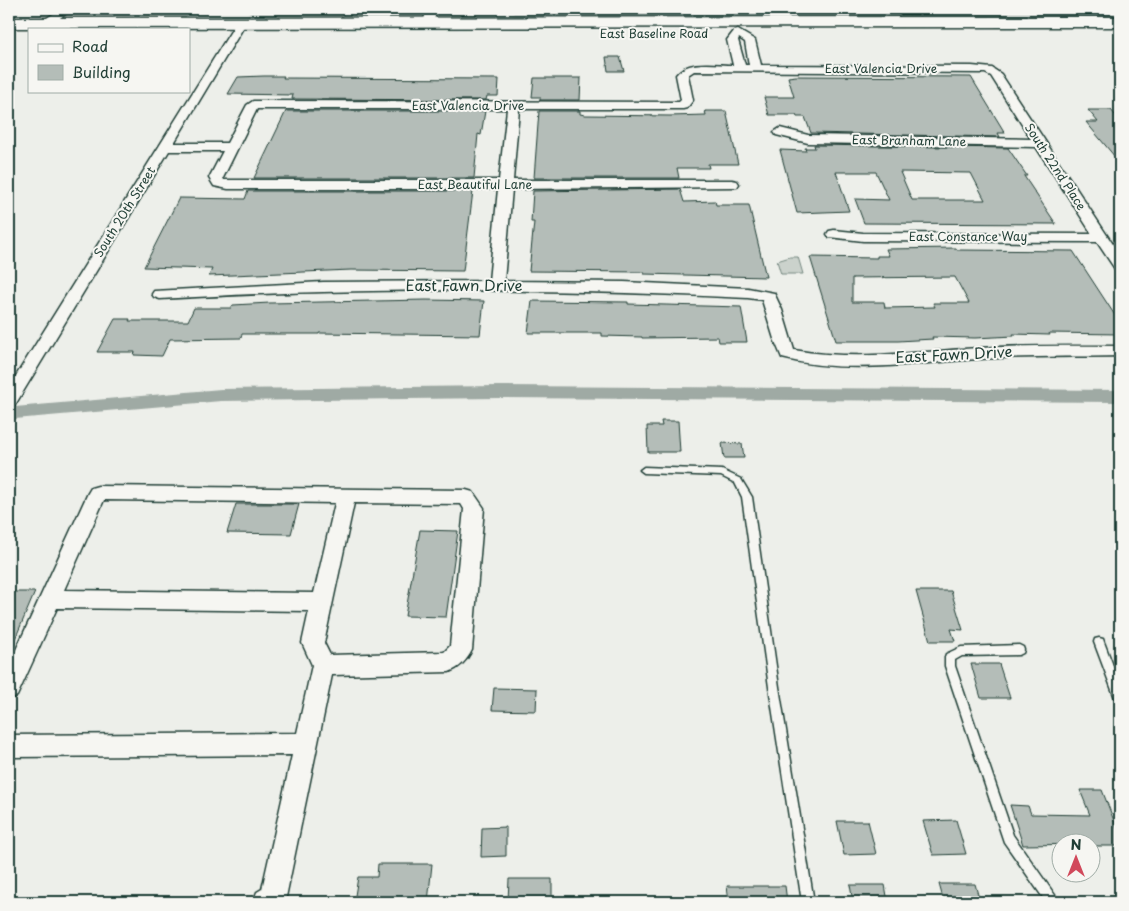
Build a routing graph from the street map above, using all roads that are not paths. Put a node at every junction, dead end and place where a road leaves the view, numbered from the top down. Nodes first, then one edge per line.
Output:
1 (67, 9) edge
2 (430, 16) edge
3 (45, 20) edge
4 (1120, 22) edge
5 (9, 23) edge
6 (238, 28) junction
7 (569, 28) junction
8 (737, 28) junction
9 (1120, 33) edge
10 (9, 34) edge
11 (28, 34) edge
12 (190, 34) edge
13 (305, 34) junction
14 (457, 34) junction
15 (736, 51) junction
16 (754, 52) junction
17 (740, 69) junction
18 (756, 69) junction
19 (988, 70) joint
20 (684, 71) joint
21 (253, 105) joint
22 (683, 105) joint
23 (513, 106) junction
24 (780, 132) dead end
25 (168, 143) junction
26 (235, 143) junction
27 (1039, 144) junction
28 (218, 183) joint
29 (506, 184) junction
30 (732, 184) dead end
31 (834, 234) dead end
32 (1101, 238) junction
33 (1120, 266) edge
34 (496, 286) junction
35 (160, 294) dead end
36 (768, 296) joint
37 (1120, 351) edge
38 (9, 401) edge
39 (644, 470) dead end
40 (346, 496) junction
41 (50, 599) junction
42 (322, 602) junction
43 (1099, 642) dead end
44 (1019, 650) dead end
45 (323, 665) junction
46 (9, 689) edge
47 (1120, 698) edge
48 (307, 744) junction
49 (9, 746) edge
50 (267, 902) edge
51 (808, 902) edge
52 (1053, 902) edge

1 - 3 street
2 - 6 main road, East Baseline Road
2 - 7 main road, East Baseline Road
2 - 13 main road
2 - 14 main road
3 - 5 main road, East Baseline Road
3 - 6 main road, East Baseline Road
4 - 8 main road, East Baseline Road
6 - 12 main road, East Baseline Road
6 - 13 main road, East Baseline Road
6 - 25 street, South 20th Street
7 - 8 main road, East Baseline Road
7 - 14 main road, East Baseline Road
8 - 9 main road, East Baseline Road
8 - 15 street
8 - 16 street
10 - 11 main road
13 - 14 main road, East Baseline Road
15 - 16 lane
15 - 17 street
16 - 18 street
17 - 18 street, East Valencia Drive
17 - 20 street, East Valencia Drive
18 - 19 street, East Valencia Drive
19 - 27 street, South 22nd Place
20 - 22 street
21 - 23 street, East Valencia Drive
21 - 26 street
22 - 23 street, East Valencia Drive
23 - 29 street
24 - 27 street, East Branham Lane
25 - 26 street
25 - 38 street, South 20th Street
26 - 28 street
27 - 32 street, South 22nd Place
28 - 29 street, East Beautiful Lane
29 - 30 street, East Beautiful Lane
29 - 34 street
31 - 32 street, East Constance Way
32 - 33 street, South 22nd Place
34 - 35 street, East Fawn Drive
34 - 36 street, East Fawn Drive
36 - 37 street, East Fawn Drive
39 - 51 lane
40 - 41 street
40 - 42 street
40 - 45 street
41 - 42 street
41 - 46 street
42 - 45 street
43 - 47 lane
44 - 52 lane
45 - 48 street
48 - 49 street
48 - 50 street

